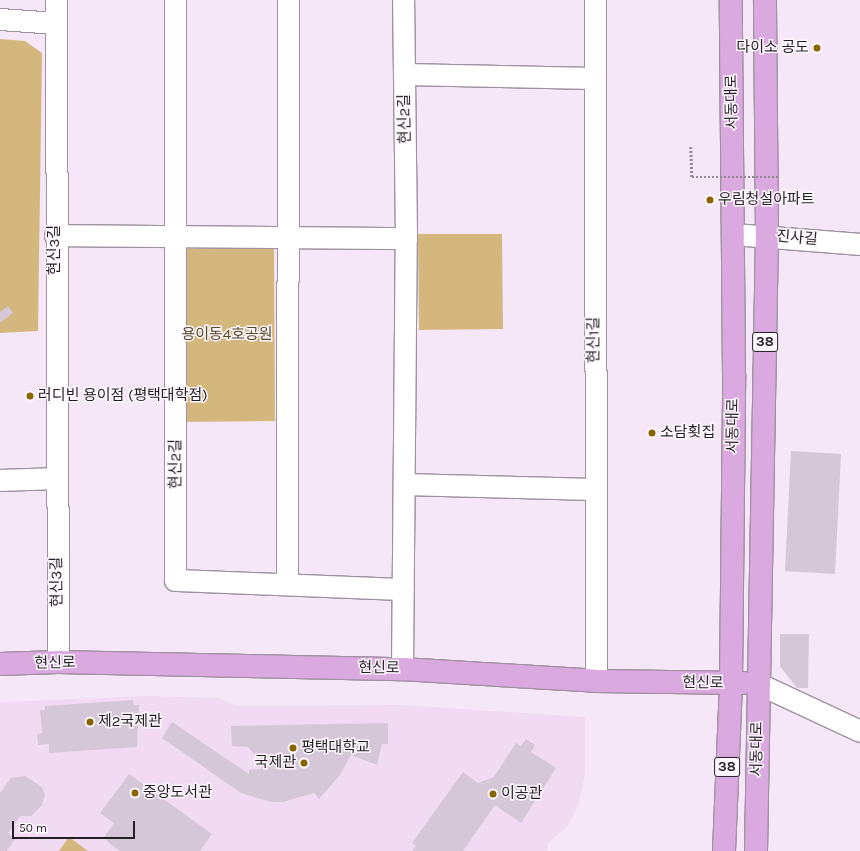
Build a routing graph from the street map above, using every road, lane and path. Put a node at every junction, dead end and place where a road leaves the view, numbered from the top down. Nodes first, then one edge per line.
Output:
1 (56, 0) edge
2 (176, 0) edge
3 (288, 0) edge
4 (403, 0) edge
5 (595, 0) edge
6 (731, 0) edge
7 (765, 0) edge
8 (0, 19) edge
9 (56, 23) junction
10 (404, 74) junction
11 (595, 78) junction
12 (691, 147) dead end
13 (778, 177) dead end
14 (734, 234) junction
15 (55, 235) junction
16 (767, 235) junction
17 (176, 236) junction
18 (290, 238) junction
19 (406, 238) junction
20 (860, 244) edge
21 (56, 478) junction
22 (0, 480) edge
23 (404, 484) junction
24 (593, 489) junction
25 (287, 584) junction
26 (403, 589) junction
27 (58, 662) junction
28 (0, 664) edge
29 (402, 669) junction
30 (596, 681) junction
31 (731, 683) junction
32 (758, 684) junction
33 (860, 731) edge
34 (724, 851) edge
35 (756, 851) edge

1 - 9 street, 현신3길
2 - 17 street, 현신2길
3 - 18 street
4 - 10 street, 현신2길
5 - 11 street, 현신1길
6 - 14 main road, 서동대로 / 38
7 - 16 main road, 서동대로 / 38
8 - 9 street
9 - 15 street, 현신3길
10 - 11 street
10 - 19 street, 현신2길
11 - 24 street, 현신1길
12 - 13 path, bridge
14 - 16 street, 진사길
14 - 31 main road, 서동대로 / 38
15 - 17 street
15 - 21 street, 현신3길
16 - 20 street, 진사길
16 - 32 main road, 서동대로 / 38
17 - 18 street
17 - 25 street, 현신2길
18 - 19 street
18 - 25 street
19 - 23 street, 현신2길
21 - 22 street
21 - 27 street, 현신3길
23 - 24 street
23 - 26 street, 현신2길
24 - 30 street, 현신1길
25 - 26 street, 현신2길
26 - 29 street, 현신2길
27 - 28 main road, 현신로
27 - 29 main road, 현신로
29 - 30 main road, 현신로
30 - 31 main road, 현신로
31 - 32 main road, 현신로
31 - 34 main road, 서동대로 / 38
32 - 33 street
32 - 35 main road, 서동대로 / 38

